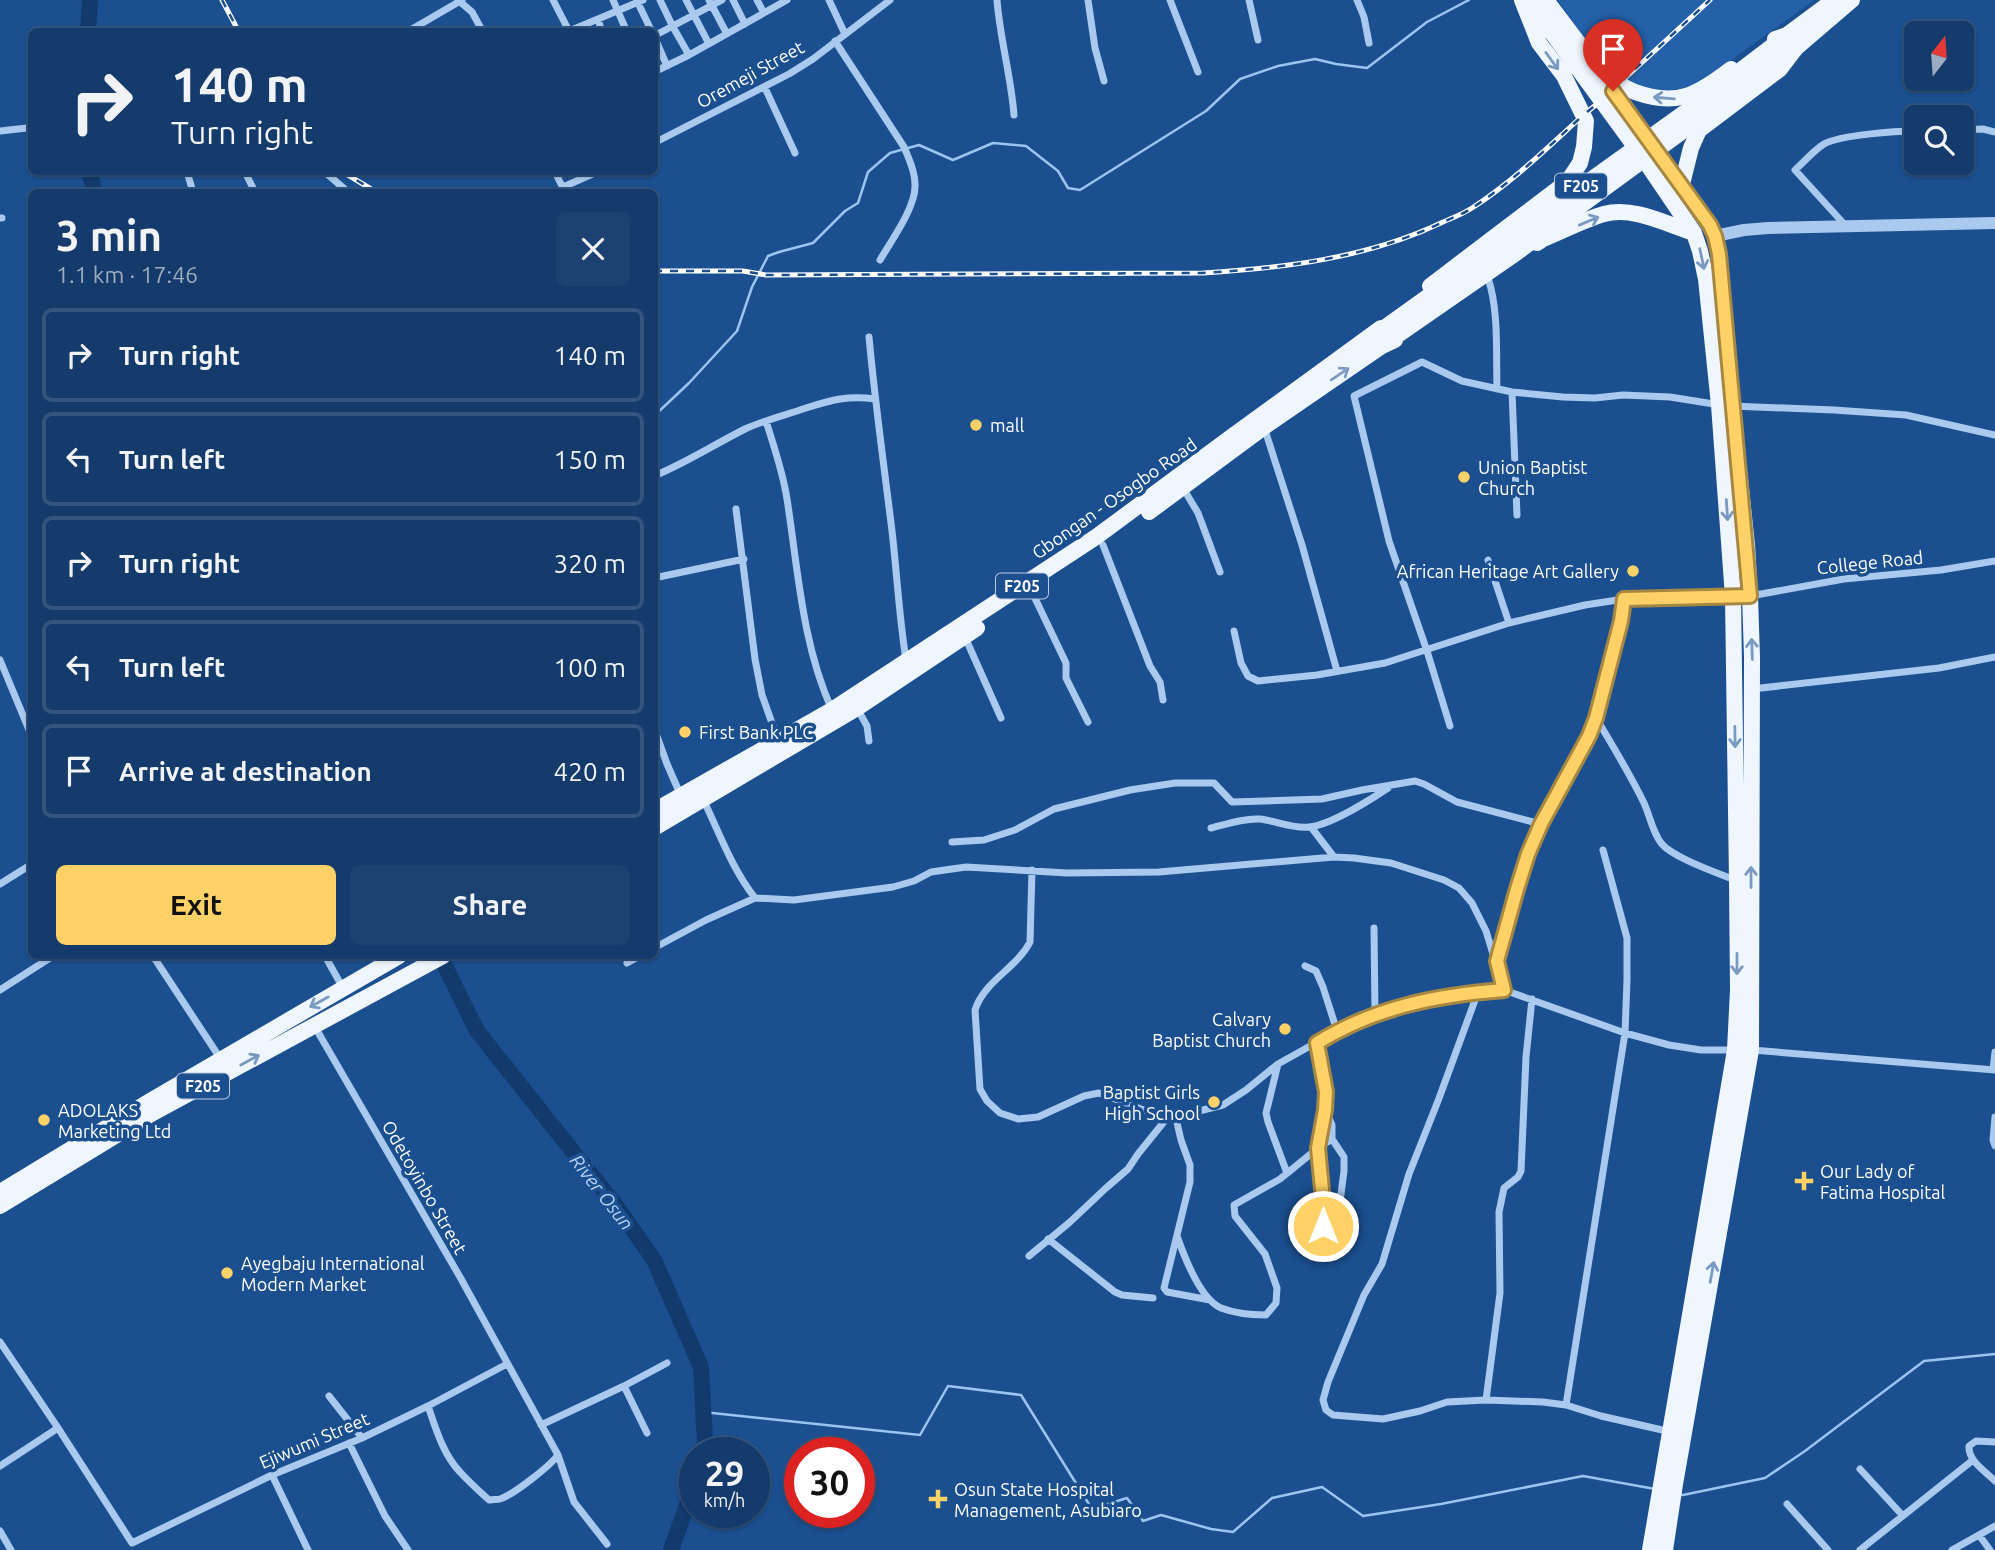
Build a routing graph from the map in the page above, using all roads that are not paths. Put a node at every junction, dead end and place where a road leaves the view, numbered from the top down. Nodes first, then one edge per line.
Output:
1 (553, 0) edge
2 (614, 0) edge
3 (660, 0) edge
4 (687, 0) edge
5 (722, 0) edge
6 (733, 0) edge
7 (757, 0) edge
8 (785, 0) edge
9 (830, 0) edge
10 (890, 0) edge
11 (997, 0) edge
12 (1088, 0) edge
13 (1170, 0) edge
14 (1249, 0) edge
15 (1357, 0) edge
16 (1521, 0) edge
17 (1528, 0) edge
18 (1546, 0) edge
19 (1834, 0) edge
20 (1852, 0) edge
21 (460, 1) edge
22 (639, 1) edge
23 (711, 3) edge
24 (619, 11) junction
25 (764, 13) junction
26 (695, 16) junction
27 (597, 19) junction
28 (745, 24) junction
29 (673, 27) junction
30 (414, 28) edge
31 (481, 28) edge
32 (567, 28) edge
33 (578, 28) edge
34 (600, 28) edge
35 (625, 28) edge
36 (651, 28) edge
37 (658, 33) edge
38 (727, 34) junction
39 (845, 34) junction
40 (1258, 40) dead end
41 (835, 41) junction
42 (1792, 41) junction
43 (1369, 43) dead end
44 (709, 44) junction
45 (658, 45) edge
46 (689, 55) junction
47 (667, 66) junction
48 (658, 70) edge
49 (1198, 72) dead end
50 (1604, 77) junction
51 (1104, 81) dead end
52 (765, 88) junction
53 (1014, 115) dead end
54 (27, 128) dead end
55 (1974, 129) edge
56 (0, 131) edge
57 (1904, 131) edge
58 (1995, 132) edge
59 (658, 142) edge
60 (794, 153) dead end
61 (329, 175) edge
62 (592, 175) edge
63 (1681, 188) junction
64 (345, 189) edge
65 (566, 189) edge
66 (1995, 223) edge
67 (1845, 225) junction
68 (1693, 233) junction
69 (1715, 236) junction
70 (880, 260) dead end
71 (1488, 278) junction
72 (869, 337) dead end
73 (1377, 341) junction
74 (1497, 389) junction
75 (1512, 392) junction
76 (875, 399) junction
77 (1726, 405) junction
78 (766, 421) junction
79 (1264, 427) junction
80 (1995, 435) edge
81 (658, 474) edge
82 (1183, 488) junction
83 (736, 509) dead end
84 (1517, 515) dead end
85 (1103, 545) junction
86 (744, 559) junction
87 (1488, 560) dead end
88 (1995, 561) edge
89 (1220, 572) dead end
90 (658, 577) edge
91 (1032, 593) junction
92 (1750, 596) junction
93 (1733, 597) junction
94 (1624, 599) junction
95 (1509, 623) junction
96 (1234, 631) dead end
97 (965, 636) junction
98 (1427, 651) junction
99 (1995, 657) edge
100 (0, 660) edge
101 (906, 660) junction
102 (1337, 671) junction
103 (1752, 689) junction
104 (1163, 700) dead end
105 (857, 708) junction
106 (832, 710) junction
107 (1001, 718) dead end
108 (1596, 718) junction
109 (1088, 722) dead end
110 (1450, 726) dead end
111 (28, 727) edge
112 (811, 729) junction
113 (658, 739) edge
114 (778, 741) junction
115 (869, 741) dead end
116 (1391, 786) junction
117 (681, 796) junction
118 (703, 798) junction
119 (658, 809) edge
120 (1541, 824) junction
121 (658, 826) edge
122 (1311, 827) junction
123 (1211, 828) dead end
124 (952, 842) dead end
125 (1603, 850) dead end
126 (1334, 857) junction
127 (28, 866) edge
128 (1032, 870) junction
129 (0, 874) edge
130 (10, 876) junction
131 (1737, 881) junction
132 (0, 884) edge
133 (755, 898) junction
134 (1374, 928) dead end
135 (658, 946) edge
136 (48, 959) edge
137 (155, 959) edge
138 (327, 959) edge
139 (394, 959) edge
140 (438, 959) edge
141 (634, 959) edge
142 (1497, 961) junction
143 (627, 963) dead end
144 (1305, 966) dead end
145 (344, 989) junction
146 (0, 990) edge
147 (1504, 990) junction
148 (1478, 992) junction
149 (1532, 999) junction
150 (1375, 1015) junction
151 (314, 1027) junction
152 (1337, 1031) junction
153 (1625, 1034) junction
154 (1317, 1043) junction
155 (1743, 1050) junction
156 (1995, 1052) edge
157 (221, 1059) junction
158 (1278, 1064) junction
159 (1994, 1070) edge
160 (1325, 1110) junction
161 (1175, 1114) junction
162 (1995, 1117) edge
163 (1332, 1139) junction
164 (1995, 1146) edge
165 (1318, 1148) junction
166 (1287, 1173) junction
167 (0, 1192) edge
168 (0, 1206) edge
169 (1338, 1217) dead end
170 (1176, 1236) junction
171 (1048, 1239) junction
172 (1317, 1249) dead end
173 (1029, 1256) dead end
174 (1153, 1297) dead end
175 (1210, 1300) junction
176 (0, 1342) edge
177 (3, 1352) edge
178 (667, 1363) dead end
179 (507, 1364) junction
180 (624, 1386) junction
181 (329, 1396) dead end
182 (1486, 1400) junction
183 (1566, 1405) junction
184 (428, 1406) junction
185 (541, 1426) junction
186 (58, 1428) junction
187 (1671, 1432) junction
188 (648, 1433) dead end
189 (362, 1438) junction
190 (1995, 1442) edge
191 (349, 1443) junction
192 (558, 1455) junction
193 (1973, 1461) junction
194 (0, 1466) edge
195 (1860, 1469) dead end
196 (272, 1475) junction
197 (1995, 1481) edge
198 (1669, 1482) junction
199 (1787, 1504) dead end
200 (1664, 1511) junction
201 (1903, 1516) junction
202 (1995, 1526) edge
203 (0, 1531) edge
204 (1979, 1535) junction
205 (607, 1544) dead end
206 (134, 1547) edge
207 (11, 1550) edge
208 (308, 1550) edge
209 (408, 1550) edge
210 (1650, 1550) edge
211 (1665, 1550) edge
212 (1828, 1550) edge
213 (1860, 1550) edge
214 (1952, 1550) edge
215 (1990, 1550) edge

1 - 32 street
2 - 24 street
3 - 29 street
4 - 26 street
5 - 23 street
6 - 28 street
7 - 25 street
8 - 25 street
9 - 39 street
10 - 39 street, Oremeji Street
11 - 53 street
12 - 51 street
13 - 49 street
14 - 40 street
15 - 43 street
16 -> 73 main road
17 - 68 main road
18 - 50 main road
19 - 42 main road
20 - 42 main road, F205
21 - 30 street
21 - 31 street
22 - 24 street
22 - 36 street
23 - 26 street
23 - 38 street
24 - 27 street
24 - 35 street
25 - 28 street
26 - 29 street
26 - 44 street
27 - 33 street
27 - 34 street
28 - 38 street
29 - 37 street
29 - 46 street
38 - 44 street
39 - 41 street, Oremeji Street
41 - 52 street, Oremeji Street
41 - 70 street
42 -> 50 main road
42 - 63 main road
42 - 73 main road, F205, bridge
44 - 46 street
45 - 47 street
46 - 47 street
47 - 48 street
50 - 63 main road
52 - 59 street, Oremeji Street
52 - 60 street
54 - 56 street
55 - 58 street
57 - 67 street
61 - 64 street
62 - 65 street
63 - 69 main road
66 - 67 street
67 - 69 street
71 -> 68 main road
68 -> 77 main road
69 - 77 main road
71 - 73 main road
71 - 74 street
72 - 76 street
79 -> 73 main road, Gbongan - Osogbo Road
73 - 101 main road, Gbongan - Osogbo Road / F205
74 - 75 street
74 - 98 street
75 - 77 street
75 - 84 street
76 - 78 street
76 - 101 street
77 - 80 street
77 - 92 main road
77 -> 93 main road
78 - 81 street
78 - 106 street
79 - 82 main road, Gbongan - Osogbo Road / F205
79 - 102 street
82 - 85 main road, Gbongan - Osogbo Road / F205
82 - 89 street
83 - 86 street
85 - 91 main road, Gbongan - Osogbo Road / F205
85 - 104 street
86 - 90 street
86 - 114 street
87 - 95 street
88 - 92 street, College Road
91 - 97 main road, Gbongan - Osogbo Road / F205
91 - 109 street
92 - 93 street, College Road
103 -> 92 main road
93 - 94 street, College Road
93 -> 131 main road
94 - 95 street, College Road
94 - 108 street
95 - 98 street, College Road
96 - 102 street, College Road
97 - 105 main road, Gbongan - Osogbo Road / F205
97 - 107 street
98 - 102 street, College Road
98 - 110 street
99 - 103 street
100 - 111 street
101 - 106 main road, Gbongan - Osogbo Road / F205
155 -> 103 main road
105 - 112 main road, Gbongan - Osogbo Road / F205
105 - 115 street
106 - 112 main road, Gbongan - Osogbo Road / F205
108 - 120 street
108 - 131 street
112 - 114 main road, Gbongan - Osogbo Road / F205
112 - 118 main road, Gbongan - Osogbo Road / F205
113 - 117 street
114 - 117 main road, Gbongan - Osogbo Road / F205
116 - 120 street
116 - 122 street
116 - 124 street
117 - 119 main road, Gbongan - Osogbo Road / F205
118 - 121 main road, Gbongan - Osogbo Road / F205
118 - 133 street
120 - 142 street
122 - 123 street
122 - 126 street
125 - 153 street
126 - 128 street
126 - 142 street
127 - 130 street
128 - 133 street
128 - 161 street
129 - 130 street
130 - 132 street
131 -> 155 main road
133 - 135 street
134 - 150 street
136 - 146 street
137 - 157 street
138 - 145 street
139 - 145 main road, F205
140 - 151 main road, F205
141 - 143 street
142 - 147 street
144 - 152 street
145 -> 157 main road, F205
147 - 148 street
147 - 149 street
148 - 150 street
148 - 182 street
149 - 153 street
149 - 182 street
150 - 152 street
168 -> 151 main road, F205
151 - 179 street, Odetoyinbo Street
152 - 154 street
153 - 155 street
153 - 183 street
154 - 158 street
154 - 160 street
155 - 159 street
155 - 187 main road
198 -> 155 main road
156 - 159 street
157 - 167 main road, F205
158 - 161 street
158 - 166 street
160 - 163 street
160 - 165 street
161 - 170 street
161 - 171 street
162 - 164 street
163 - 165 street
163 - 169 street
165 - 166 street
165 - 172 street
166 - 175 street
170 - 175 street
170 - 175 street
171 - 173 street
171 - 174 street
176 - 177 street, Ejiwumi Street
177 - 186 street, Ejiwumi Street
178 - 180 street
179 - 184 street, Ejiwumi Street
179 - 185 street, Odetoyinbo Street
180 - 185 street
180 - 188 street
181 - 189 street
182 - 183 street
183 - 187 street
184 - 189 street, Ejiwumi Street
184 - 192 street
185 - 192 street, Odetoyinbo Street
186 - 194 street
186 - 206 street, Ejiwumi Street
187 - 198 main road
189 - 191 street, Ejiwumi Street
190 - 193 street
191 - 196 street, Ejiwumi Street
191 - 209 street
192 - 205 street, Odetoyinbo Street
193 - 197 street
193 - 201 street
195 - 201 street
196 - 206 street, Ejiwumi Street
196 - 208 street
198 - 200 main road
199 - 212 street
200 - 210 main road
200 - 211 main road
201 - 213 street
202 - 204 street
203 - 207 street
204 - 214 street
204 - 215 street

